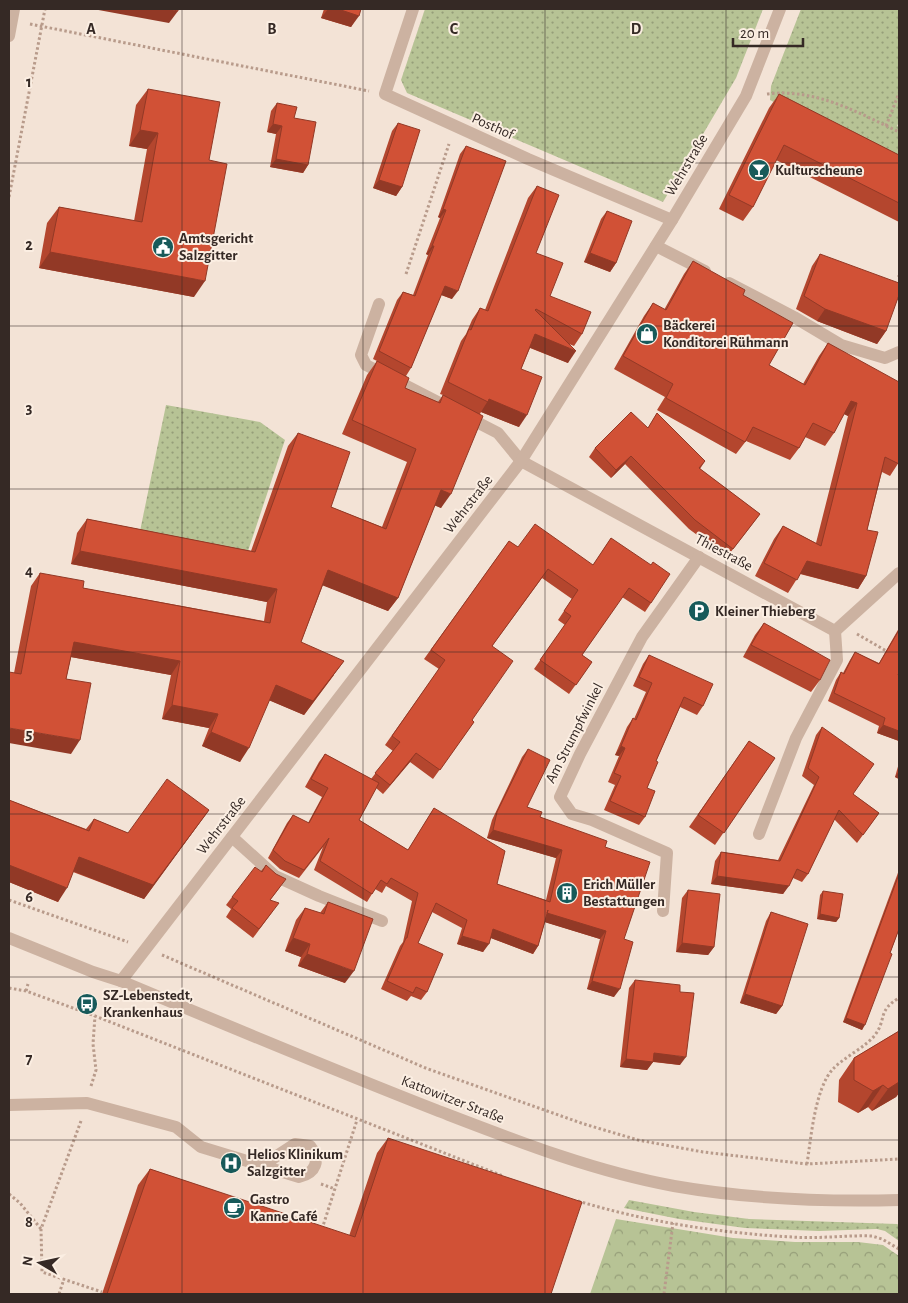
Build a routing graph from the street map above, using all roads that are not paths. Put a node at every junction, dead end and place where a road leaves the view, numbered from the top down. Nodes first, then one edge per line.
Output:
1 (413, 9) edge
2 (780, 9) edge
3 (13, 15) edge
4 (9, 36) edge
5 (672, 220) junction
6 (656, 246) junction
7 (379, 304) dead end
8 (899, 352) edge
9 (521, 461) junction
10 (699, 557) junction
11 (899, 573) edge
12 (838, 628) junction
13 (760, 834) dead end
14 (232, 837) junction
15 (663, 911) dead end
16 (382, 921) dead end
17 (12, 941) edge
18 (121, 981) junction
19 (9, 1105) edge
20 (258, 1165) dead end
21 (899, 1200) edge

1 - 5 street, Posthof
2 - 5 street, Wehrstraße
3 - 4 street
5 - 6 street, Wehrstraße
6 - 8 street
6 - 9 street, Wehrstraße
7 - 9 street
9 - 10 street, Thiestraße
9 - 14 street, Wehrstraße
10 - 12 street, Thiestraße
10 - 15 street, Am Strumpfwinkel
11 - 12 street
12 - 13 street
14 - 16 street
14 - 18 street, Wehrstraße
17 - 18 street, Kattowitzer Straße
18 - 21 street, Kattowitzer Straße
19 - 20 street

